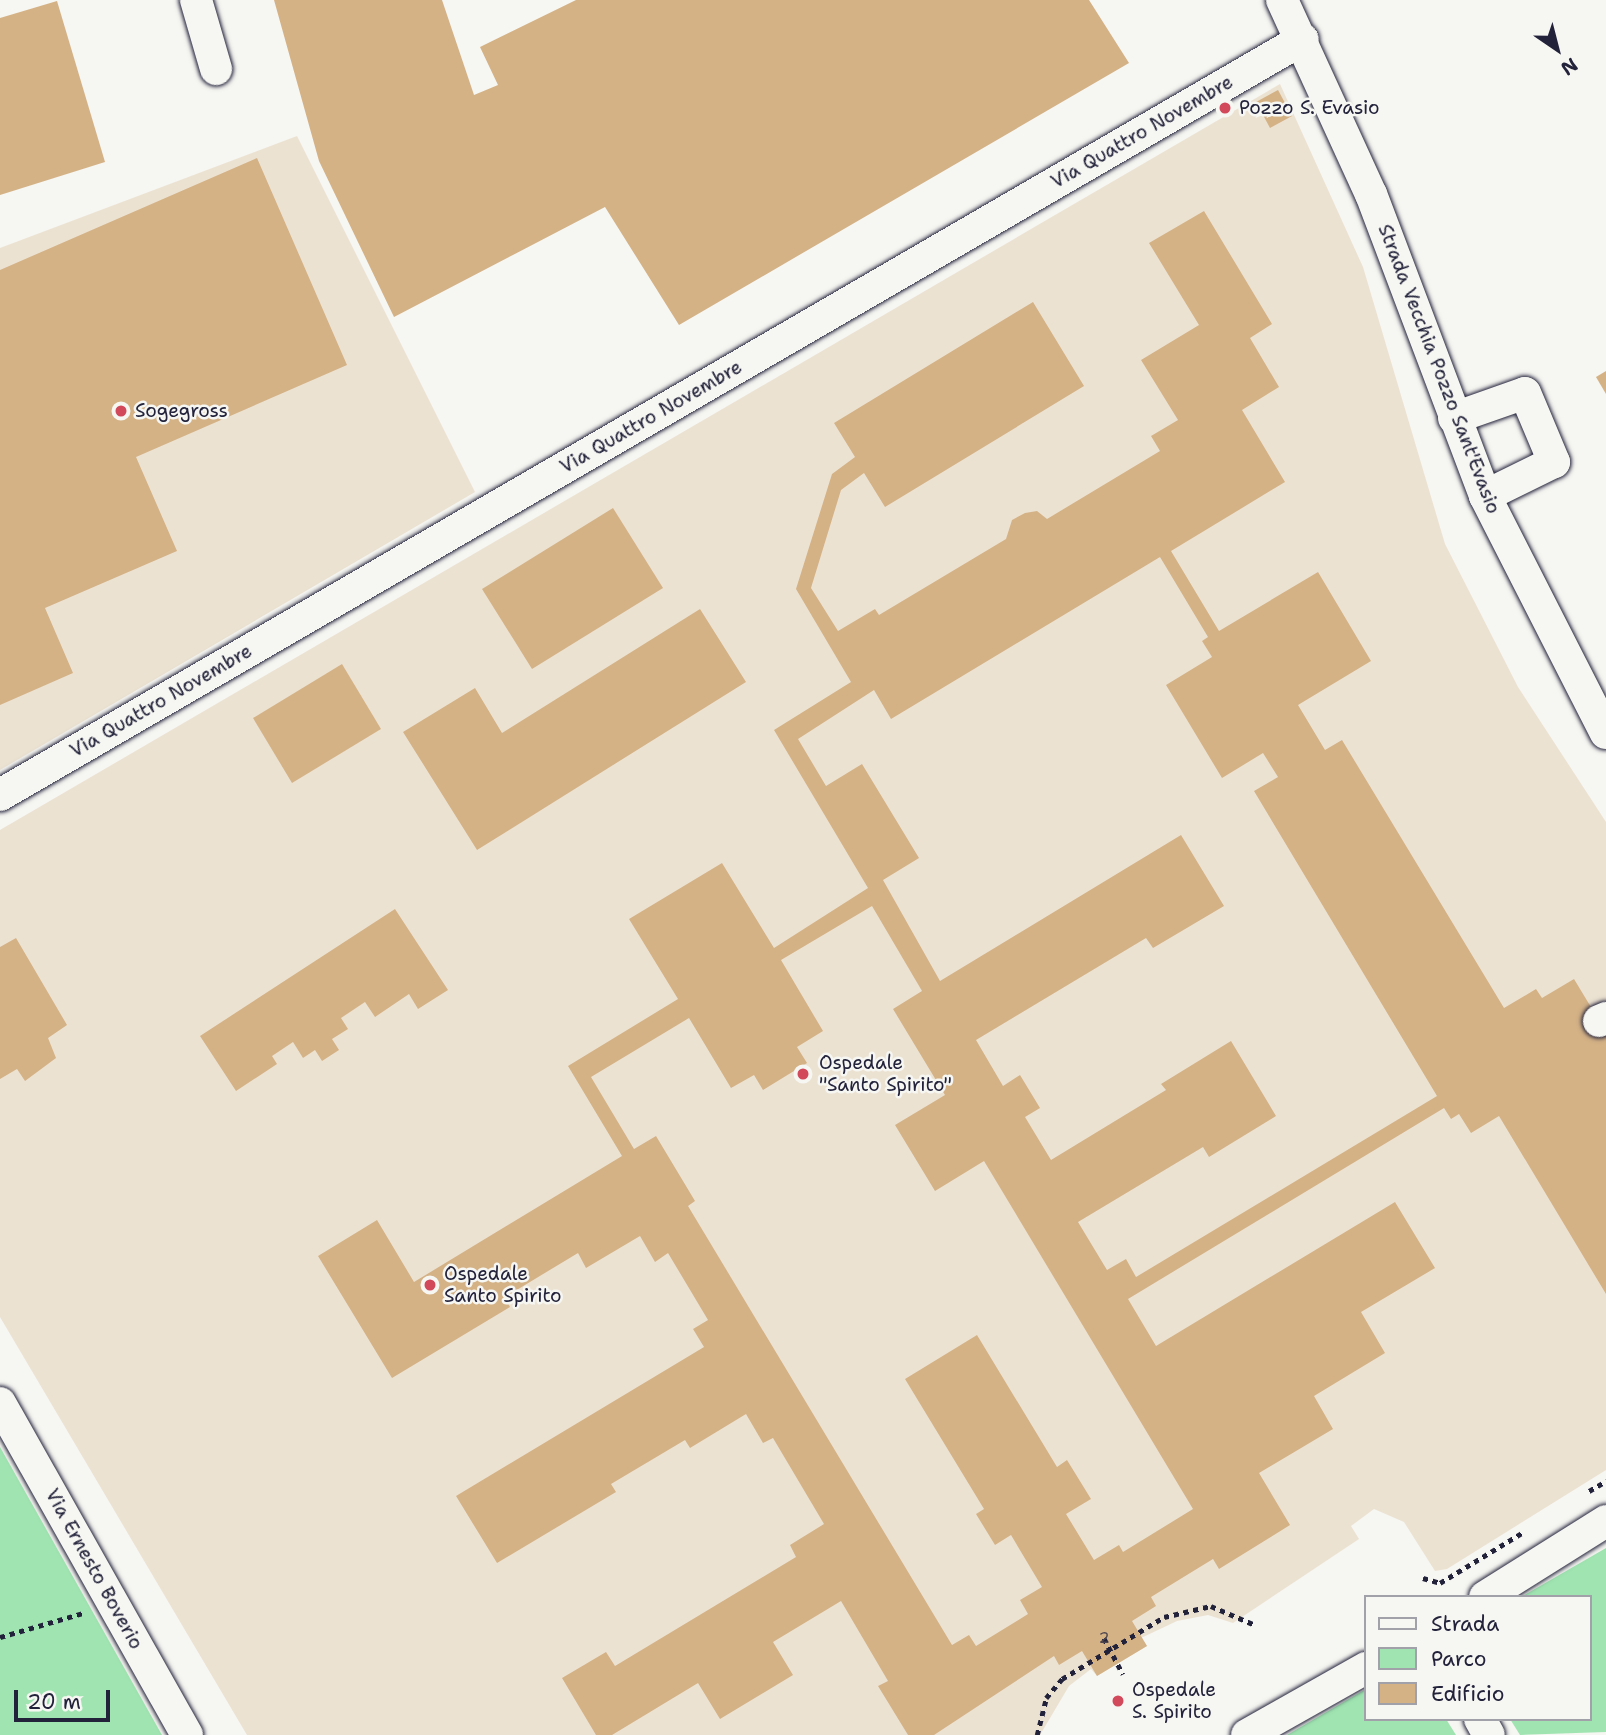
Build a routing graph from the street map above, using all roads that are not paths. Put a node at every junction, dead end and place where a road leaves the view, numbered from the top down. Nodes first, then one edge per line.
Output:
1 (196, 0) edge
2 (1282, 0) edge
3 (1303, 39) junction
4 (216, 69) dead end
5 (1454, 418) junction
6 (1485, 496) junction
7 (1606, 733) edge
8 (0, 795) edge
9 (0, 1403) edge
10 (1606, 1521) edge
11 (1488, 1595) edge
12 (1364, 1669) edge
13 (187, 1735) edge
14 (1247, 1735) edge

1 - 4 street
2 - 3 street, Strada Vecchia Pozzo Sant'Evasio
3 - 5 street, Strada Vecchia Pozzo Sant'Evasio
3 - 8 street, Via Quattro Novembre
5 - 6 street, Strada Vecchia Pozzo Sant'Evasio
5 - 6 street
6 - 7 street, Strada Vecchia Pozzo Sant'Evasio
9 - 13 street, Via Ernesto Boverio
10 - 11 street
12 - 14 street

